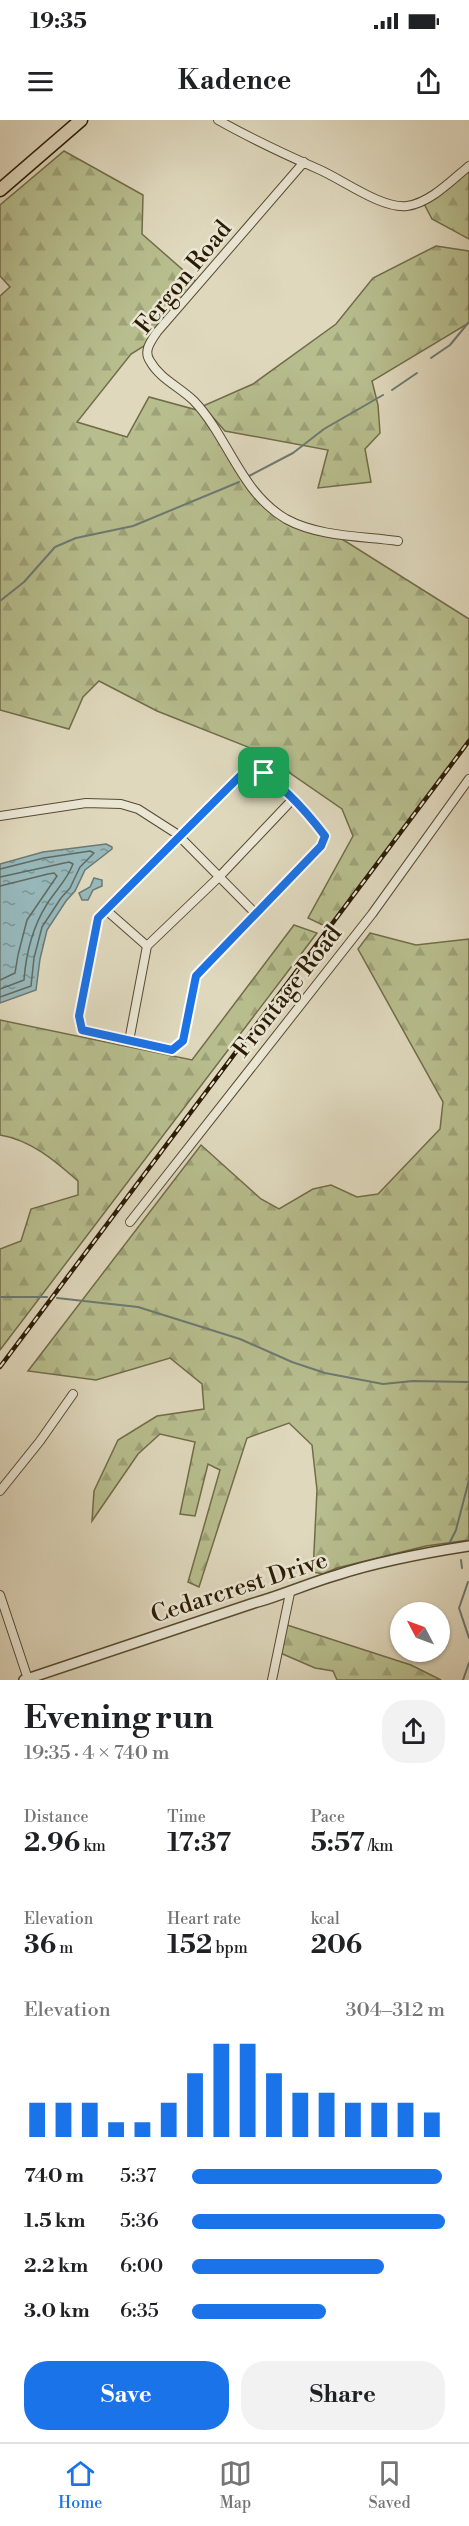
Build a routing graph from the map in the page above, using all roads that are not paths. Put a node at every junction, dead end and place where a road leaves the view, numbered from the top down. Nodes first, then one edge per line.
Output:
1 (81, 120) edge
2 (218, 120) edge
3 (304, 162) junction
4 (469, 166) edge
5 (0, 190) edge
6 (398, 541) dead end
7 (469, 778) edge
8 (292, 800) junction
9 (0, 816) edge
10 (180, 837) junction
11 (220, 876) junction
12 (106, 910) junction
13 (256, 914) junction
14 (147, 946) junction
15 (129, 1041) junction
16 (130, 1222) dead end
17 (73, 1394) dead end
18 (0, 1491) edge
19 (469, 1546) edge
20 (290, 1593) junction
21 (0, 1595) edge
22 (26, 1679) edge
23 (272, 1680) edge

1 - 5 main road
2 - 3 street
3 - 4 street
3 - 6 street, Fergon Road
7 - 16 street, Frontage Road
8 - 10 street
8 - 11 street
8 - 13 street
9 - 10 street
10 - 11 street
10 - 12 street
11 - 13 street
11 - 14 street
12 - 14 street
12 - 15 street
13 - 15 street
14 - 15 street
17 - 18 street
19 - 20 street, Cedarcrest Drive
20 - 22 street, Cedarcrest Drive
20 - 23 street
21 - 22 street

